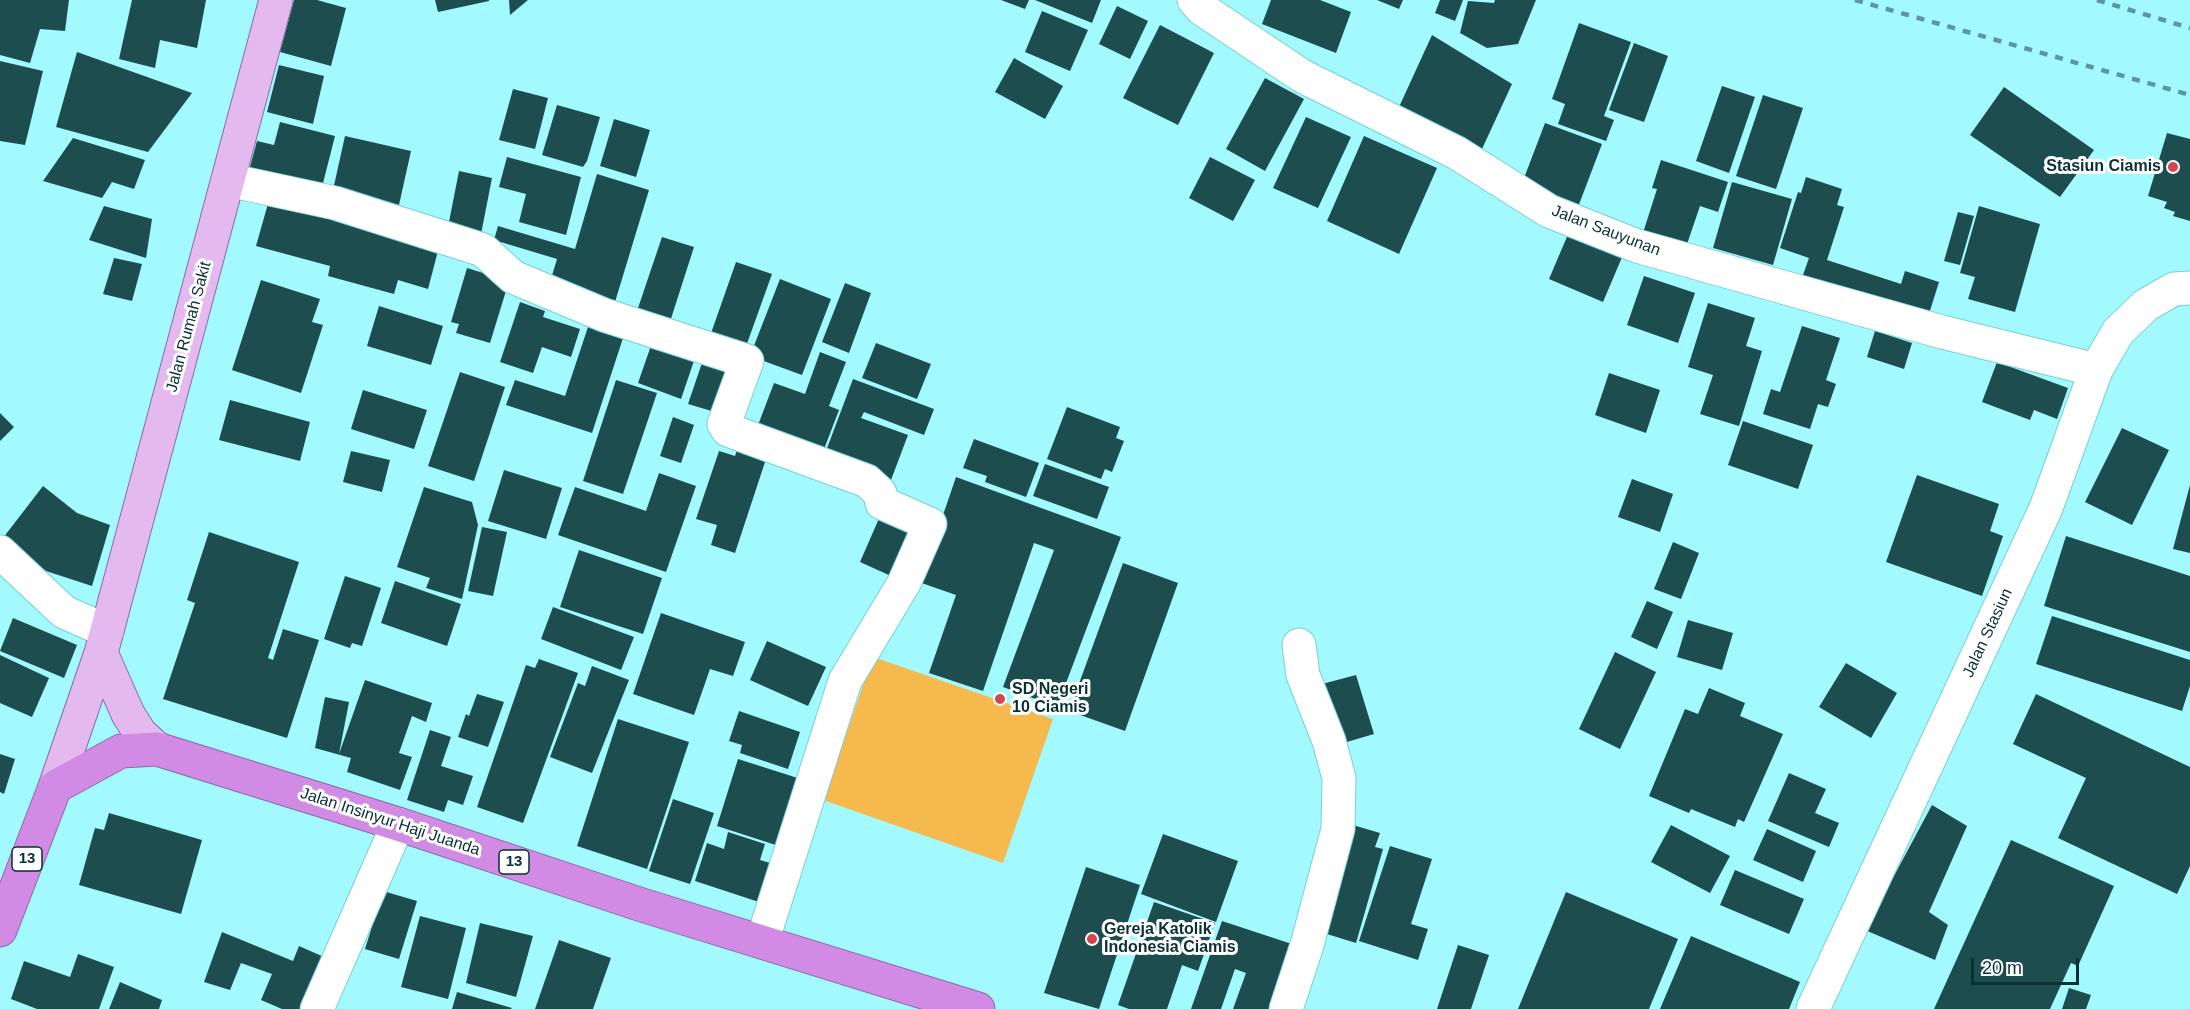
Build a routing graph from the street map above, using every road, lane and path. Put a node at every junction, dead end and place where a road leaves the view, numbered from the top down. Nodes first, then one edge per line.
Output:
1 (276, 0) edge
2 (1194, 0) edge
3 (228, 180) junction
4 (2190, 288) edge
5 (2096, 370) junction
6 (0, 552) edge
7 (104, 642) junction
8 (1299, 645) dead end
9 (157, 748) junction
10 (55, 787) junction
11 (398, 824) junction
12 (1, 923) edge
13 (762, 942) junction
14 (1821, 992) edge
15 (317, 1009) edge
16 (978, 1009) edge
17 (1286, 1009) edge

1 - 3 main road, Jalan Rumah Sakit
2 - 5 street, Jalan Sauyunan
3 - 7 main road, Jalan Rumah Sakit
3 - 13 street
4 - 5 street, Jalan Stasiun
5 - 14 street, Jalan Stasiun
6 - 7 street
7 - 9 main road
7 - 10 main road, Jalan Rumah Sakit
8 - 17 street
9 - 10 highway, Jalan Insinyur Haji Juanda / 13
9 - 11 highway, Jalan Insinyur Haji Juanda / 13
10 - 12 highway, 13
11 - 13 highway, Jalan Insinyur Haji Juanda / 13
11 - 15 street
13 - 16 highway, Jalan Insinyur Haji Juanda / 13

